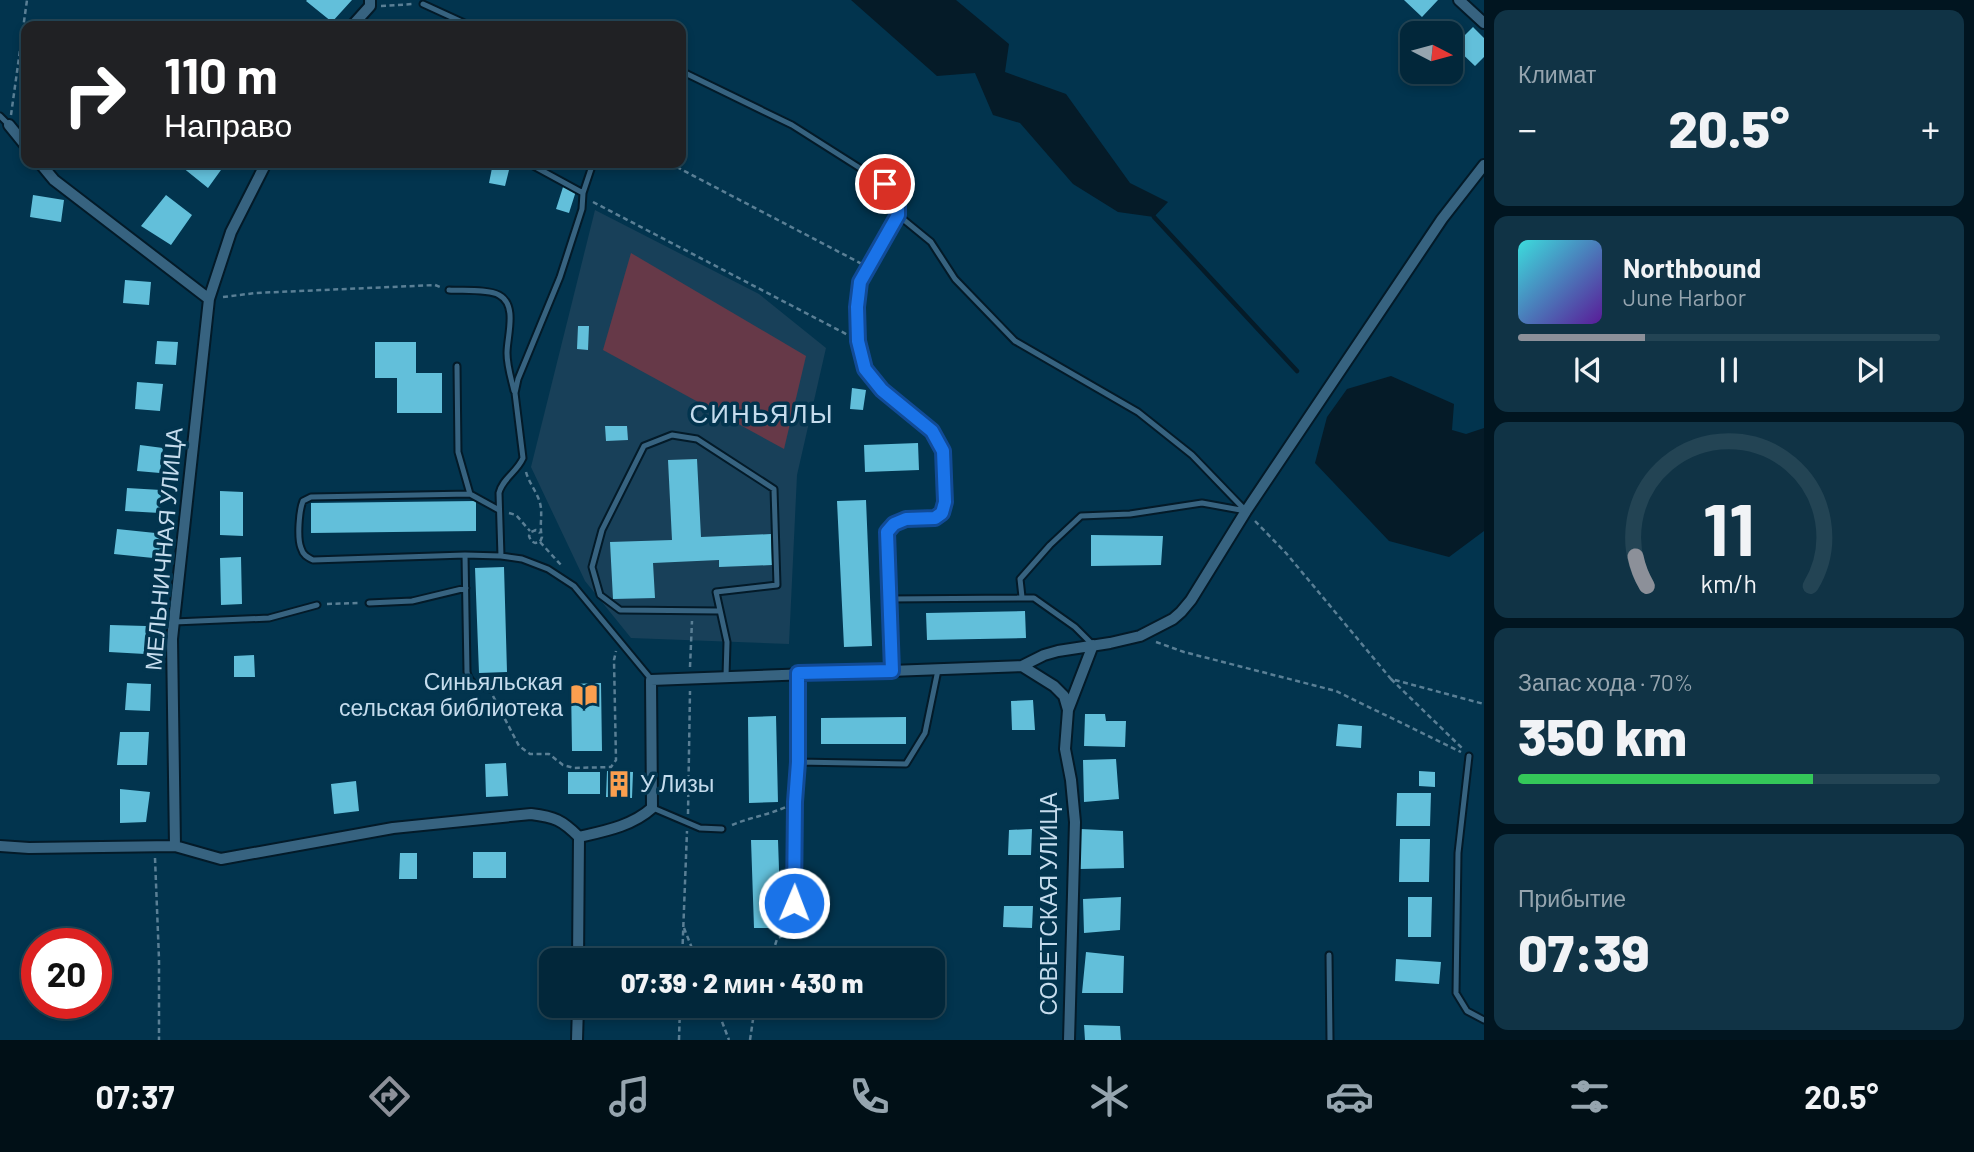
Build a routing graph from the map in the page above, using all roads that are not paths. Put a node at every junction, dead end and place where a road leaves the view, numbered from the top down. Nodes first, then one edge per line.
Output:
1 (1459, 0) edge
2 (370, 3) edge
3 (423, 4) road end
4 (356, 21) edge
5 (460, 21) edge
6 (1484, 23) edge
7 (686, 73) edge
8 (0, 116) edge
9 (9, 125) joint
10 (21, 140) edge
11 (1484, 166) edge
12 (44, 168) edge
13 (263, 168) edge
14 (537, 168) edge
15 (591, 168) edge
16 (583, 195) junction
17 (898, 215) junction
18 (449, 290) road end
19 (209, 299) junction
20 (457, 366) dead end
21 (515, 393) junction
22 (470, 494) junction
23 (499, 510) junction
24 (1246, 511) junction
25 (465, 555) junction
26 (501, 556) junction
27 (466, 588) junction
28 (1022, 597) junction
29 (889, 599) junction
30 (369, 603) road end
31 (317, 605) road end
32 (719, 611) junction
33 (174, 622) junction
34 (1093, 645) junction
35 (1022, 666) junction
36 (938, 670) junction
37 (892, 671) junction
38 (798, 673) junction
39 (726, 677) junction
40 (651, 680) junction
41 (490, 689) road end
42 (1068, 710) junction
43 (1469, 756) road end
44 (798, 762) junction
45 (652, 808) junction
46 (722, 830) road end
47 (579, 837) junction
48 (0, 846) edge
49 (175, 846) junction
50 (793, 928) road end
51 (578, 948) edge
52 (1329, 955) dead end
53 (578, 1018) edge
54 (1484, 1020) edge
55 (578, 1040) edge
56 (1069, 1040) edge
57 (1330, 1040) edge

1 - 6 street
2 - 4 street
3 - 5 lane
7 - 17 lane
8 - 9 lane
9 - 10 street
11 - 24 street
12 - 19 street
13 - 19 street, МЕЛЬНИЧНАЯ УЛИЦА
14 - 16 lane
15 - 16 lane
16 - 21 lane
17 - 24 lane
17 - 29 lane
18 - 21 lane
19 - 33 street, МЕЛЬНИЧНАЯ УЛИЦА
20 - 22 lane
21 - 23 lane
22 - 23 lane
22 - 25 lane
23 - 26 lane
24 - 28 lane
24 - 34 street
25 - 26 lane
25 - 27 lane
26 - 40 lane
27 - 30 lane
27 - 41 lane
28 - 29 lane
28 - 34 lane
29 - 37 lane
31 - 33 lane
32 - 32 lane
32 - 39 lane
33 - 49 street, МЕЛЬНИЧНАЯ УЛИЦА
34 - 35 street
34 - 42 street, СОВЕТСКАЯ УЛИЦА
35 - 36 street
35 - 42 street
36 - 37 street
36 - 44 lane
37 - 38 street
38 - 39 street
38 - 44 lane
39 - 40 street
40 - 45 street
42 - 56 street, СОВЕТСКАЯ УЛИЦА
43 - 54 lane
44 - 50 lane
45 - 46 lane
45 - 47 street
47 - 49 street
47 - 51 street
48 - 49 street
52 - 57 lane
53 - 55 street

